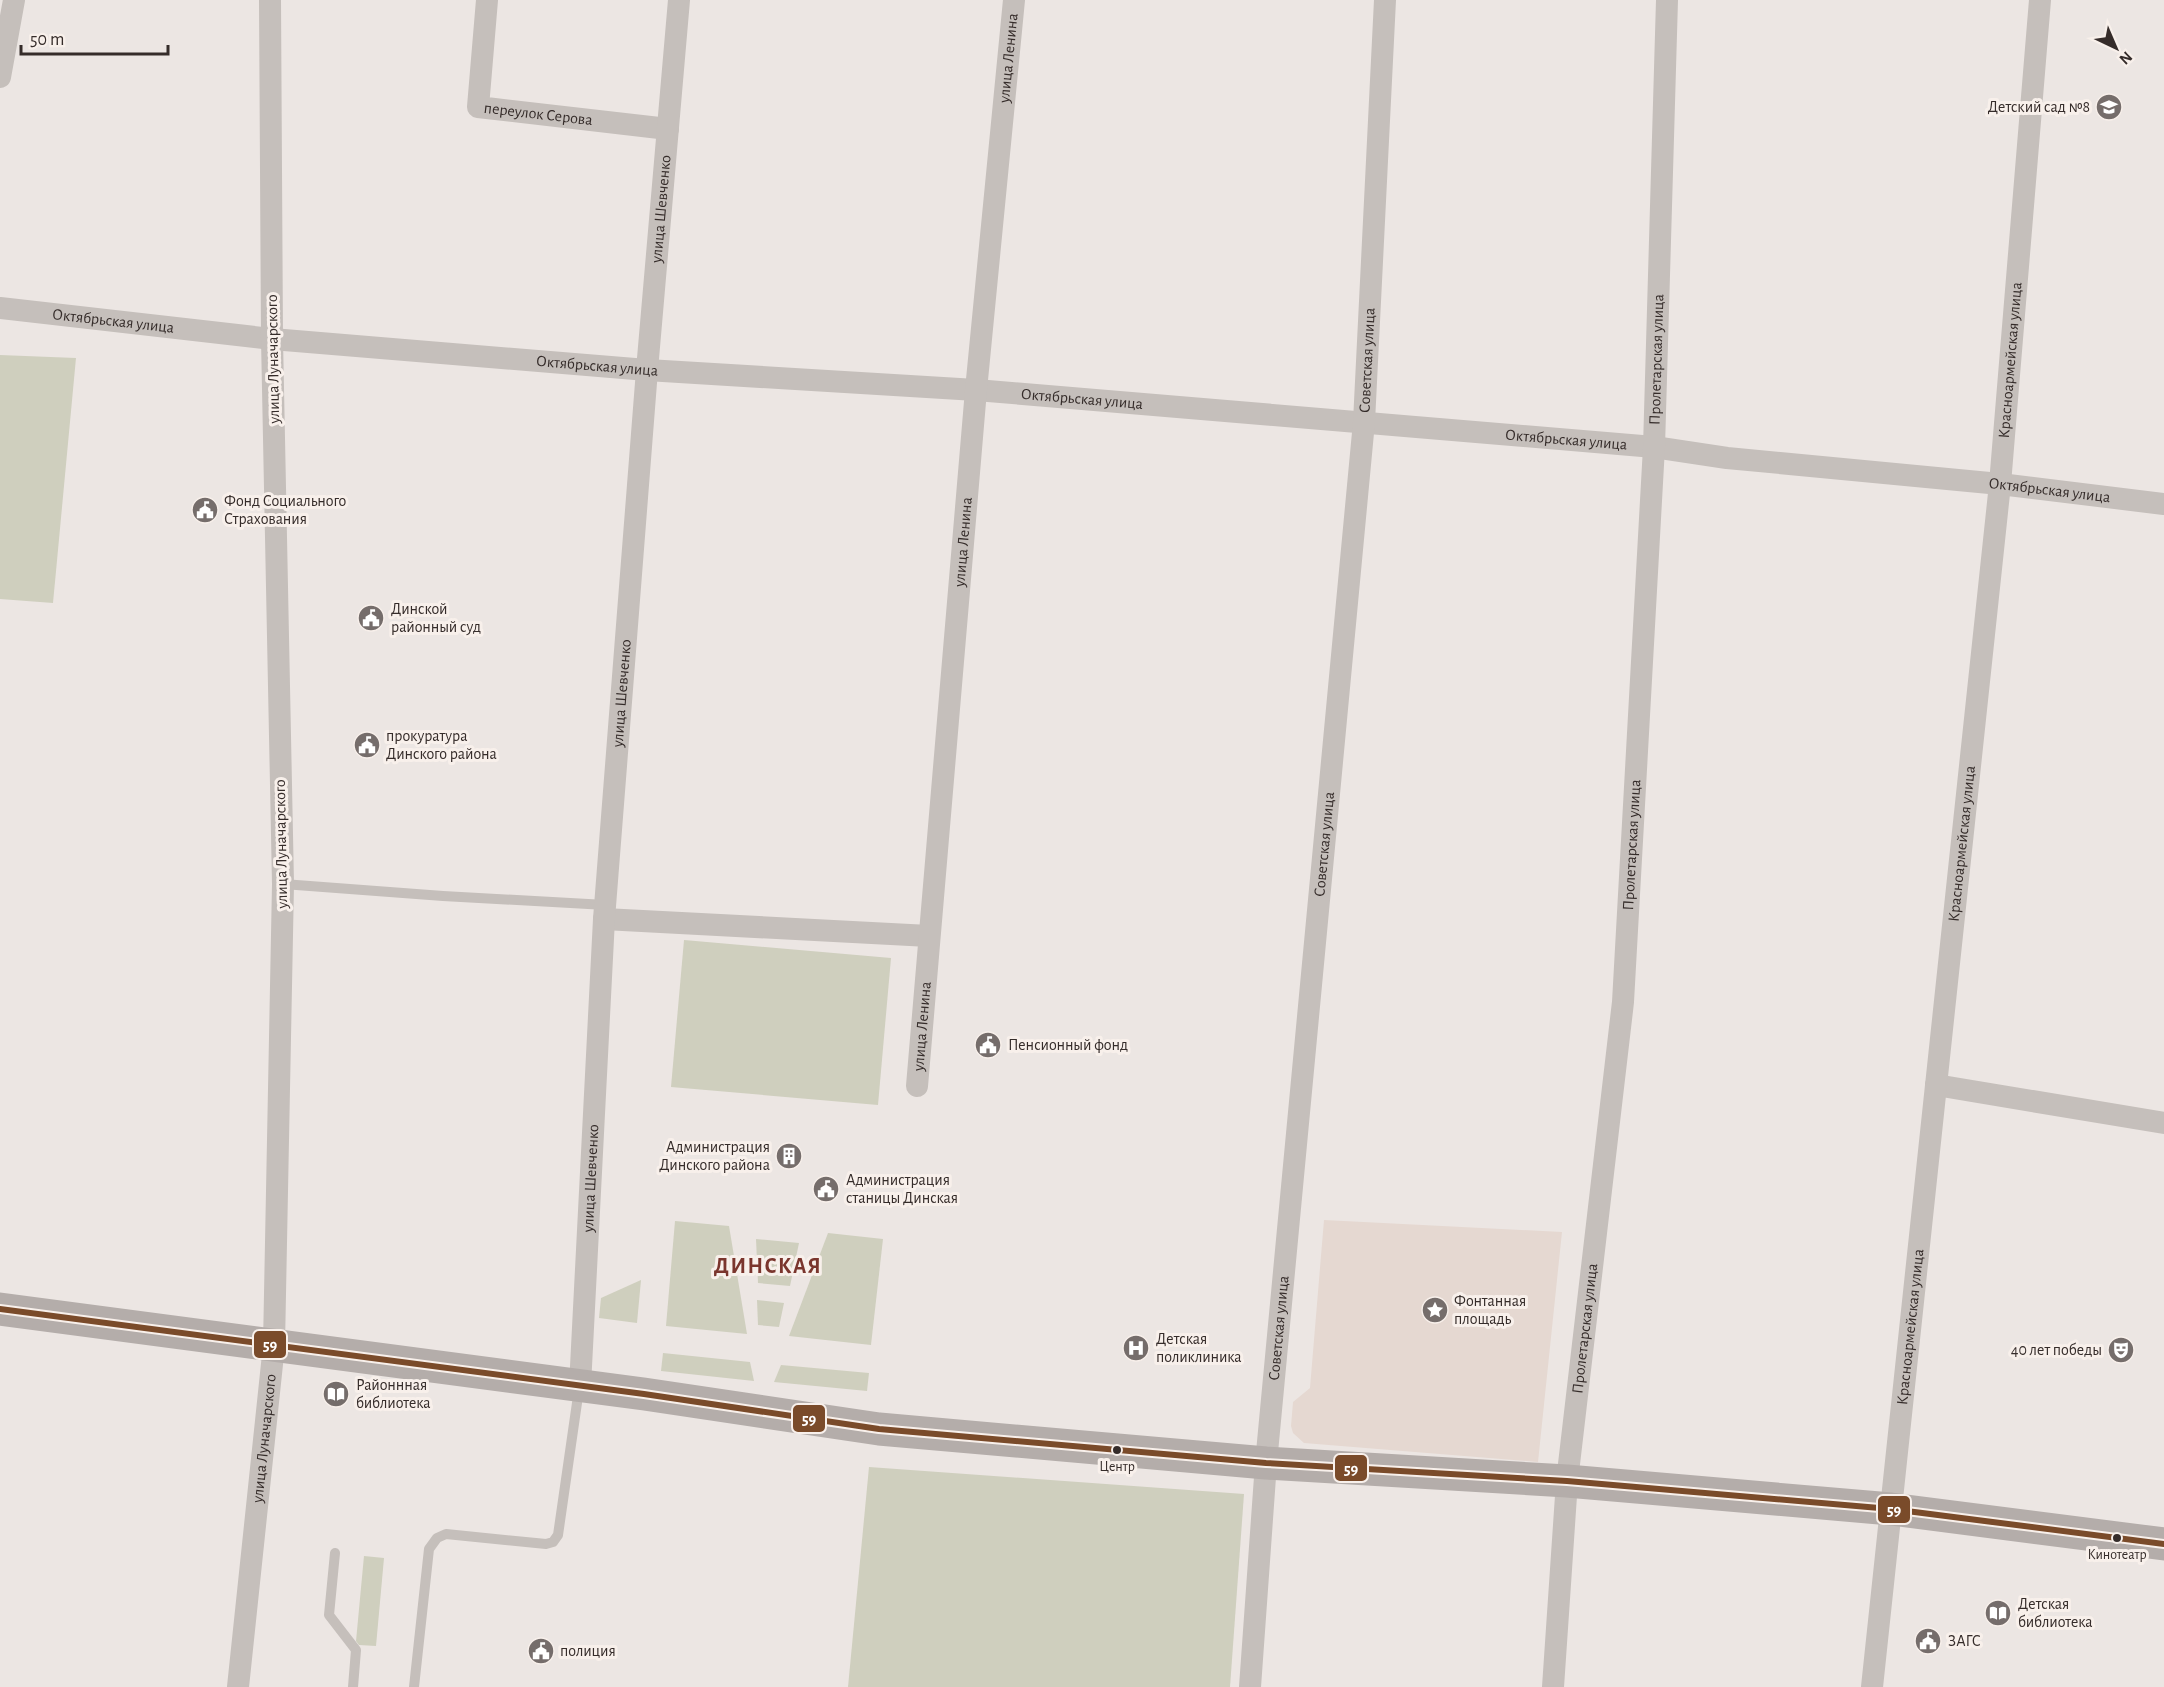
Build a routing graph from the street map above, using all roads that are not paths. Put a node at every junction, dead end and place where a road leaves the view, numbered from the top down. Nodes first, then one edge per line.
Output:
1 (15, 0) edge
2 (270, 0) edge
3 (487, 0) edge
4 (679, 0) edge
5 (1014, 0) edge
6 (1385, 0) edge
7 (1667, 0) edge
8 (2040, 0) edge
9 (0, 77) edge
10 (668, 129) junction
11 (0, 308) edge
12 (272, 339) junction
13 (647, 370) junction
14 (976, 390) junction
15 (1364, 422) junction
16 (1654, 447) junction
17 (2000, 484) junction
18 (2164, 504) edge
19 (283, 884) junction
20 (605, 912) junction
21 (929, 936) junction
22 (1936, 1085) junction
23 (917, 1086) dead end
24 (2164, 1123) edge
25 (0, 1309) edge
26 (274, 1345) junction
27 (580, 1386) junction
28 (1266, 1463) junction
29 (1567, 1481) junction
30 (1891, 1509) junction
31 (2164, 1544) edge
32 (334, 1553) dead end
33 (238, 1687) edge
34 (353, 1687) edge
35 (414, 1687) edge
36 (1250, 1687) edge
37 (1553, 1687) edge
38 (1872, 1687) edge

1 - 9 street
2 - 12 street, улица Луначарского
3 - 10 street, переулок Серова
4 - 10 street, улица Шевченко
5 - 14 street, улица Ленина
6 - 15 street, Советская улица
7 - 16 street, Пролетарская улица
8 - 17 street, Красноармейская улица
10 - 13 street, улица Шевченко
11 - 12 street, Октябрьская улица
12 - 13 street, Октябрьская улица
12 - 19 street, улица Луначарского
13 - 14 street, Октябрьская улица
13 - 20 street, улица Шевченко
14 - 15 street, Октябрьская улица
14 - 21 street, улица Ленина
15 - 16 street, Октябрьская улица
15 - 28 street, Советская улица
16 - 17 street, Октябрьская улица
16 - 29 street, Пролетарская улица
17 - 18 street, Октябрьская улица
17 - 22 street, Красноармейская улица
19 - 20 lane
19 - 26 street, улица Луначарского
20 - 21 street
20 - 27 street, улица Шевченко
21 - 23 street, улица Ленина
22 - 24 street
22 - 30 street, Красноармейская улица
25 - 26 main road
26 - 27 main road
26 - 33 street, улица Луначарского
27 - 28 main road
27 - 35 lane
28 - 29 main road
28 - 36 street, Советская улица
29 - 30 main road
29 - 37 street, Пролетарская улица
30 - 31 main road
30 - 38 street, Красноармейская улица
32 - 34 lane

